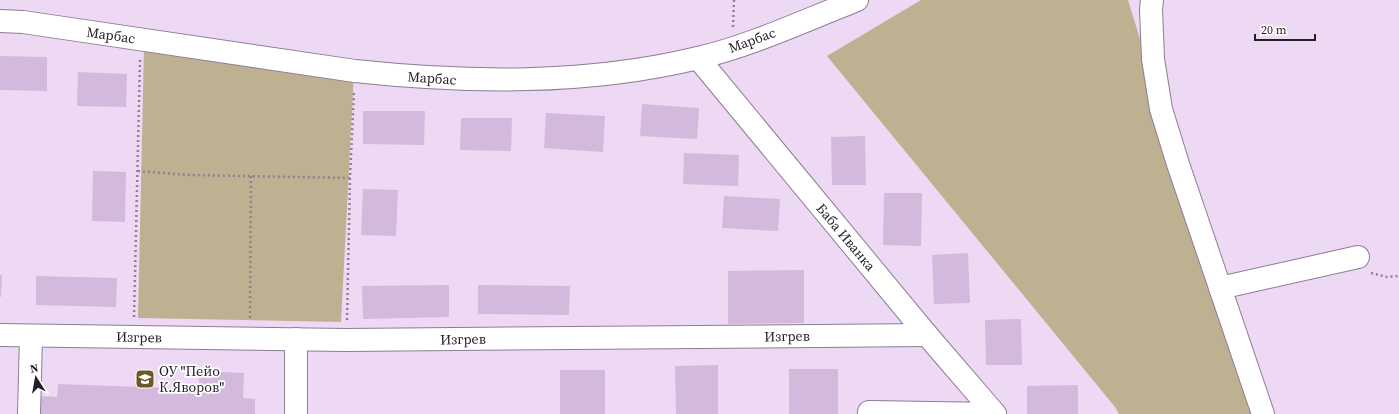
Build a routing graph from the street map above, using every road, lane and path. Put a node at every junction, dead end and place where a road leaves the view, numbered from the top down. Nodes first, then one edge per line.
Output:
1 (734, 0) edge
2 (856, 0) edge
3 (1138, 0) edge
4 (1152, 0) edge
5 (0, 22) edge
6 (141, 39) junction
7 (732, 48) junction
8 (698, 58) junction
9 (1153, 60) junction
10 (355, 71) junction
11 (138, 171) junction
12 (251, 176) junction
13 (350, 178) junction
14 (1358, 257) dead end
15 (1220, 288) junction
16 (0, 335) edge
17 (927, 335) junction
18 (31, 336) junction
19 (134, 337) junction
20 (250, 339) junction
21 (296, 339) junction
22 (346, 340) junction
23 (29, 414) edge
24 (296, 414) edge
25 (869, 414) edge
26 (995, 414) edge
27 (1263, 414) edge

1 - 7 path
2 - 7 street, Марбас
3 - 9 street
4 - 9 street
5 - 6 street, Марбас
6 - 10 street, Марбас
6 - 11 path
7 - 8 street, Марбас
8 - 10 street, Марбас
8 - 17 street, Баба Иванка
9 - 15 street
10 - 13 path
11 - 12 path
11 - 19 path
12 - 13 path
12 - 20 path
13 - 22 path
14 - 15 street
15 - 27 street
16 - 18 street, Изгрев
17 - 22 street, Изгрев
17 - 26 street, Баба Иванка
18 - 19 street, Изгрев
18 - 23 street
19 - 20 street, Изгрев
20 - 21 street, Изгрев
21 - 22 street, Изгрев
21 - 24 street
25 - 26 street

